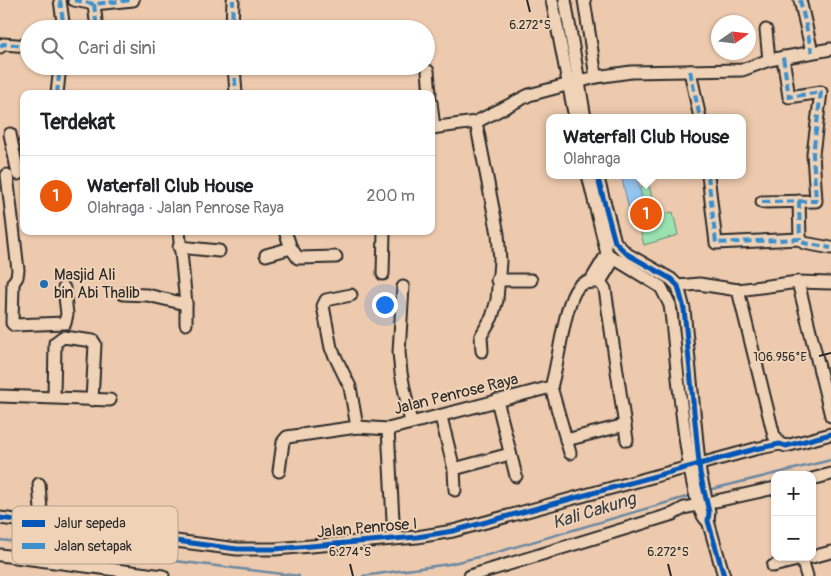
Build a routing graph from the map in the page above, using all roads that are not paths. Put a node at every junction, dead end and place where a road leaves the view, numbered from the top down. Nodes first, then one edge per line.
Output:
1 (60, 0) edge
2 (74, 0) edge
3 (133, 0) edge
4 (233, 0) edge
5 (552, 0) edge
6 (565, 0) edge
7 (584, 0) edge
8 (800, 0) edge
9 (94, 4) junction
10 (63, 20) edge
11 (96, 20) edge
12 (232, 20) edge
13 (766, 30) dead end
14 (1, 43) edge
15 (20, 45) edge
16 (831, 49) edge
17 (812, 52) junction
18 (783, 57) junction
19 (769, 60) junction
20 (690, 71) junction
21 (59, 75) edge
22 (235, 75) edge
23 (428, 75) edge
24 (596, 77) junction
25 (573, 82) junction
26 (57, 90) edge
27 (236, 90) edge
28 (430, 90) edge
29 (575, 114) edge
30 (584, 114) edge
31 (699, 114) edge
32 (476, 122) junction
33 (435, 128) edge
34 (10, 134) dead end
35 (12, 175) edge
36 (589, 179) edge
37 (598, 179) edge
38 (708, 179) edge
39 (799, 201) junction
40 (762, 202) dead end
41 (179, 235) edge
42 (286, 235) edge
43 (384, 235) edge
44 (800, 239) junction
45 (179, 247) junction
46 (291, 248) junction
47 (831, 248) edge
48 (219, 251) dead end
49 (266, 256) dead end
50 (611, 256) junction
51 (336, 257) dead end
52 (383, 274) dead end
53 (497, 280) junction
54 (531, 280) dead end
55 (595, 282) junction
56 (798, 282) junction
57 (831, 283) edge
58 (678, 286) junction
59 (403, 287) dead end
60 (64, 288) dead end
61 (738, 290) junction
62 (123, 294) dead end
63 (351, 295) dead end
64 (186, 304) junction
65 (186, 324) dead end
66 (482, 351) dead end
67 (551, 387) junction
68 (0, 396) edge
69 (54, 397) junction
70 (92, 400) junction
71 (110, 400) dead end
72 (497, 400) junction
73 (831, 416) edge
74 (441, 417) junction
75 (411, 423) junction
76 (625, 424) junction
77 (357, 428) junction
78 (388, 428) junction
79 (831, 434) edge
80 (566, 440) junction
81 (627, 440) dead end
82 (780, 444) junction
83 (570, 453) dead end
84 (510, 454) junction
85 (454, 469) junction
86 (695, 470) junction
87 (279, 471) dead end
88 (831, 474) edge
89 (516, 476) dead end
90 (816, 477) edge
91 (39, 484) dead end
92 (771, 489) edge
93 (455, 490) dead end
94 (704, 503) junction
95 (41, 506) edge
96 (394, 538) junction
97 (178, 541) edge
98 (831, 552) edge
99 (816, 556) edge
100 (795, 561) edge
101 (808, 561) edge
102 (50, 564) edge
103 (773, 566) dead end
104 (95, 572) edge
105 (163, 576) edge
106 (470, 576) edge
107 (724, 576) edge
108 (807, 576) edge

1 - 10 street
2 - 9 street
3 - 9 street
4 - 12 street
5 - 25 street
6 - 25 street
7 - 24 street
8 - 17 street
9 - 11 street
13 - 19 street
14 - 15 street
16 - 17 street
17 - 18 street
18 - 19 street
18 - 39 street
19 - 20 street
20 - 24 street
20 - 31 street
21 - 26 street
22 - 27 street
23 - 28 street
24 - 25 street
25 - 29 street
25 - 30 street
25 - 32 street
32 - 33 street
32 - 53 street
34 - 35 street
35 - 60 street
36 - 50 street
37 - 58 street
38 - 44 street
39 - 40 street
39 - 44 street
41 - 45 street
42 - 46 street
43 - 52 street
44 - 47 street
45 - 48 street
45 - 64 street
46 - 49 street
46 - 51 street
50 - 55 street
50 - 86 street
53 - 54 street
53 - 66 street
55 - 67 street
55 - 76 street
56 - 57 street
56 - 61 street
56 - 73 street
58 - 61 street
58 - 86 street
59 - 75 street
61 - 82 street
62 - 64 street
63 - 77 street
64 - 65 street
67 - 72 street, Jalan Penrose Raya
67 - 80 street
68 - 69 street
69 - 70 street
69 - 70 street
70 - 71 street
72 - 74 street, Jalan Penrose Raya
72 - 84 street
74 - 75 street, Jalan Penrose Raya
74 - 85 street
75 - 78 street, Jalan Penrose Raya
76 - 80 street
76 - 81 street
77 - 78 street, Jalan Penrose Raya
77 - 87 street, Jalan Penrose Raya
78 - 96 street
79 - 82 street, Jalan Penrose I
80 - 83 street
82 - 86 street, Jalan Penrose I
84 - 85 street
84 - 89 street
85 - 93 street
86 - 94 street
86 - 96 street, Jalan Penrose I
88 - 90 street
91 - 95 street
92 - 94 street
94 - 106 street
94 - 107 street
96 - 97 street, Jalan Penrose I
98 - 99 street
100 - 103 street
101 - 108 street
102 - 104 street
104 - 105 street

